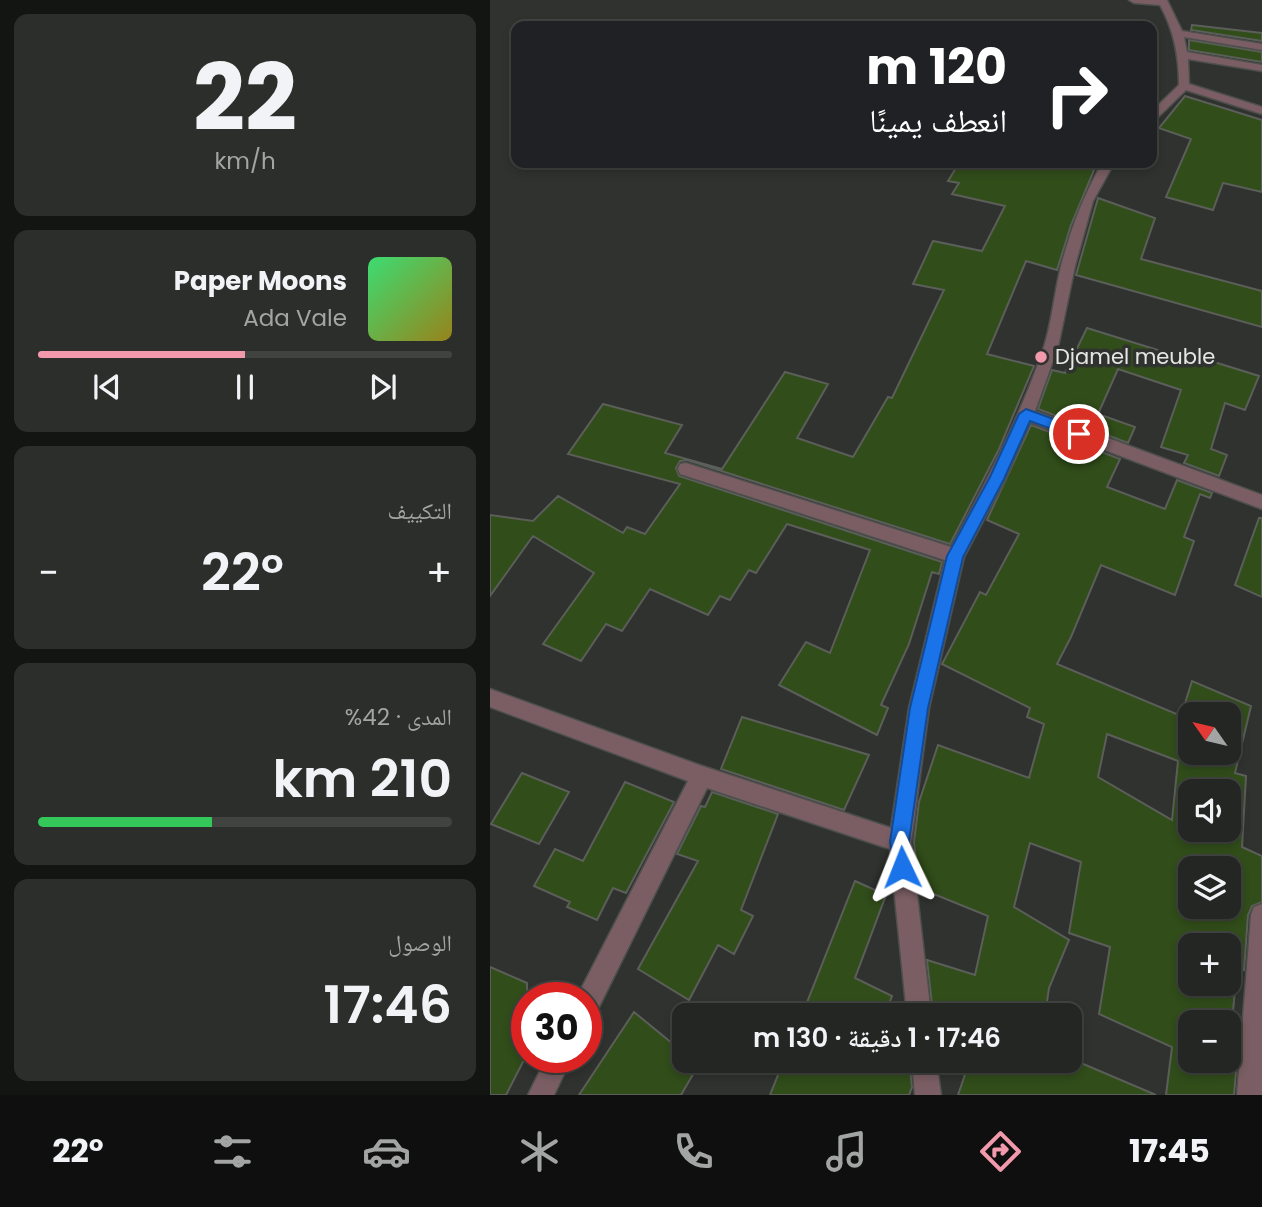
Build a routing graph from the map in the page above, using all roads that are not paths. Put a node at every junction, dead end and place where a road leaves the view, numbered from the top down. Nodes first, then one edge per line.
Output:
1 (1134, 0) edge
2 (1163, 1) edge
3 (1178, 33) junction
4 (1262, 47) edge
5 (1185, 55) junction
6 (1262, 68) edge
7 (1184, 86) junction
8 (1262, 111) edge
9 (1157, 112) edge
10 (1105, 168) edge
11 (1026, 414) junction
12 (686, 470) dead end
13 (1262, 502) edge
14 (955, 556) junction
15 (490, 698) edge
16 (702, 776) junction
17 (900, 842) junction
18 (1262, 915) edge
19 (598, 982) edge
20 (918, 1003) edge
21 (552, 1073) edge
22 (925, 1073) edge
23 (541, 1095) edge
24 (928, 1095) edge
25 (1250, 1095) edge

1 - 2 street
2 - 3 street
3 - 4 street
3 - 5 street
5 - 6 street
5 - 7 street
7 - 8 street
7 - 9 street
10 - 11 street
11 - 13 street
11 - 14 street
12 - 14 street
14 - 17 street
15 - 16 street
16 - 17 street
16 - 19 street
17 - 20 street
18 - 25 street
21 - 23 street
22 - 24 street

